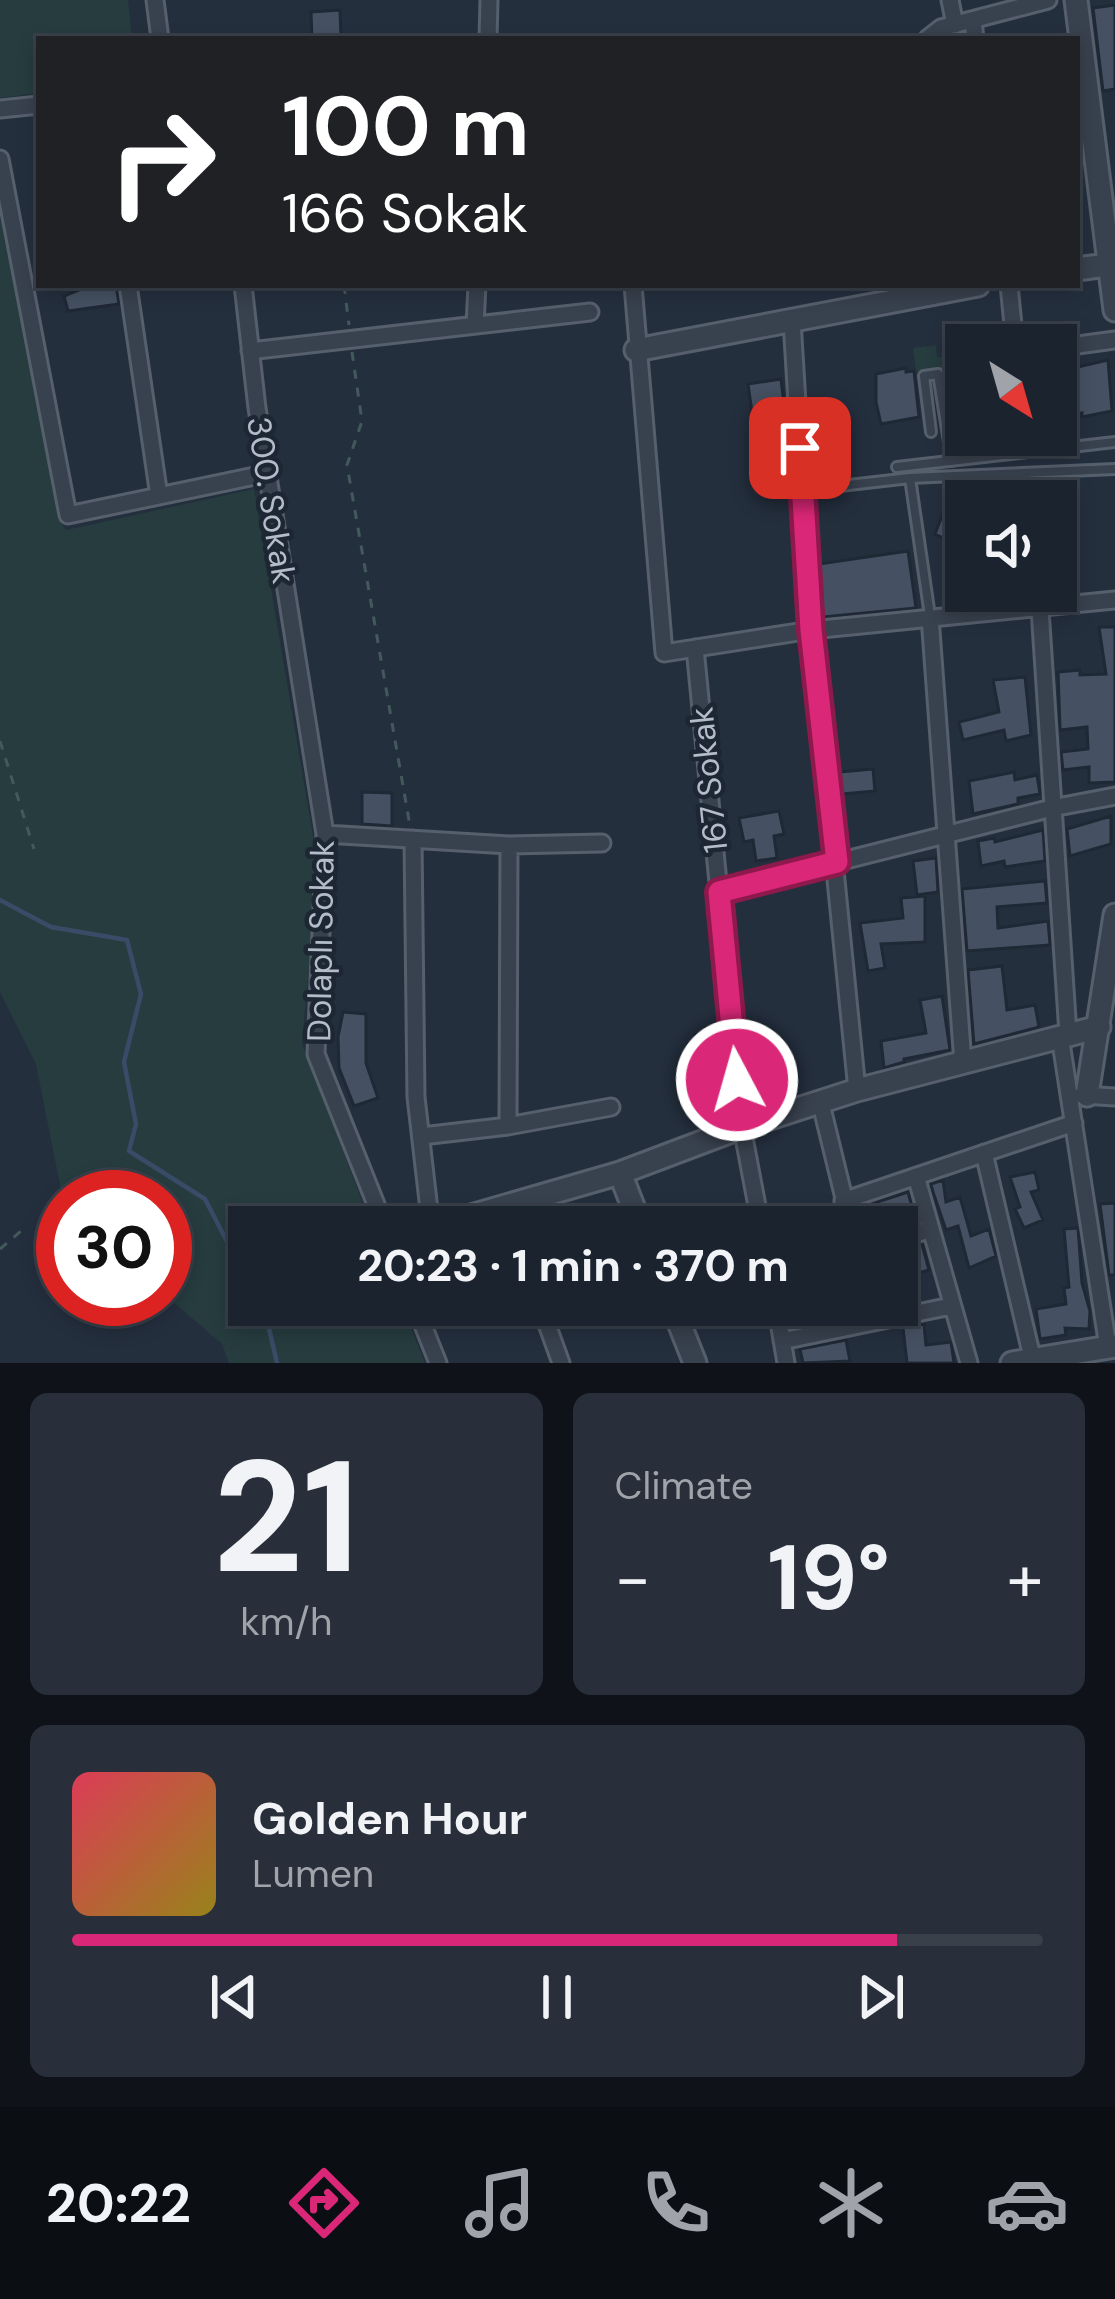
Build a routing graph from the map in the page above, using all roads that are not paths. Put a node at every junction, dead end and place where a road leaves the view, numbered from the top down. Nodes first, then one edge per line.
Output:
1 (155, 0) edge
2 (489, 0) edge
3 (950, 0) edge
4 (1048, 0) edge
5 (1076, 0) edge
6 (973, 20) junction
7 (955, 25) junction
8 (160, 36) edge
9 (488, 36) edge
10 (931, 36) edge
11 (975, 36) edge
12 (36, 105) edge
13 (0, 109) edge
14 (0, 159) edge
15 (1112, 264) edge
16 (1080, 269) edge
17 (128, 288) edge
18 (243, 288) edge
19 (477, 288) edge
20 (633, 288) edge
21 (1009, 288) edge
22 (923, 290) edge
23 (1115, 310) edge
24 (590, 312) dead end
25 (792, 321) junction
26 (1013, 324) edge
27 (475, 325) junction
28 (1115, 340) edge
29 (1077, 345) edge
30 (636, 350) junction
31 (250, 351) junction
32 (931, 432) dead end
33 (1115, 442) edge
34 (1077, 446) edge
35 (996, 456) edge
36 (952, 461) junction
37 (897, 467) dead end
38 (1115, 469) edge
39 (1025, 472) junction
40 (269, 473) junction
41 (910, 478) junction
42 (1026, 480) edge
43 (802, 490) junction
44 (159, 496) junction
45 (1077, 600) edge
46 (1115, 600) edge
47 (962, 612) edge
48 (1040, 612) edge
49 (930, 617) junction
50 (811, 630) junction
51 (695, 648) junction
52 (307, 715) joint
53 (1115, 796) edge
54 (1052, 808) junction
55 (325, 834) junction
56 (945, 837) junction
57 (413, 839) junction
58 (602, 843) dead end
59 (509, 845) junction
60 (837, 862) junction
61 (719, 892) junction
62 (1115, 915) edge
63 (1099, 1027) junction
64 (1064, 1035) junction
65 (963, 1063) junction
66 (857, 1090) junction
67 (1078, 1095) junction
68 (1115, 1097) edge
69 (820, 1104) junction
70 (610, 1107) dead end
71 (1074, 1123) junction
72 (508, 1126) junction
73 (742, 1127) junction
74 (422, 1136) junction
75 (984, 1153) junction
76 (620, 1173) junction
77 (916, 1176) junction
78 (843, 1201) junction
79 (377, 1206) edge
80 (430, 1206) edge
81 (537, 1206) edge
82 (633, 1206) edge
83 (757, 1206) edge
84 (844, 1206) edge
85 (931, 1230) junction
86 (918, 1233) edge
87 (951, 1306) junction
88 (424, 1326) edge
89 (548, 1326) edge
90 (680, 1326) edge
91 (780, 1326) edge
92 (782, 1341) junction
93 (1112, 1347) edge
94 (1022, 1360) edge
95 (438, 1363) edge
96 (561, 1363) edge
97 (695, 1363) edge
98 (786, 1363) edge
99 (969, 1363) edge

1 - 8 street
2 - 9 street
3 - 7 street
4 - 6 street
5 - 15 street
6 - 7 street
6 - 11 street
7 - 10 street
12 - 13 street
14 - 44 street
15 - 16 street
15 - 23 street
17 - 44 street
18 - 31 street, 300. Sokak
19 - 27 street
20 - 30 street
21 - 26 street
22 - 25 street
24 - 27 street
25 - 30 street
25 - 43 street
27 - 31 street
28 - 29 street
30 - 51 street
31 - 40 street, 300. Sokak
32 - 36 lane
33 - 34 lane
35 - 36 lane
36 - 37 lane
38 - 39 lane
39 - 41 lane
39 - 42 lane
40 - 44 street
40 - 52 street, 300. Sokak
41 - 43 lane
41 - 49 lane
43 - 50 street
45 - 46 street
47 - 49 street
48 - 54 street
49 - 50 street
49 - 56 street
50 - 51 street
50 - 60 street
51 - 61 street, 167 Sokak
52 - 55 street, Dolaplı Sokak
53 - 54 street
54 - 56 street
54 - 64 street
55 - 57 street
55 - 79 street, Dolaplı Sokak
56 - 60 street
56 - 65 street
57 - 59 street
57 - 74 street
58 - 59 street
59 - 72 street
60 - 61 street
60 - 66 street
61 - 73 street, 167 Sokak
62 - 63 street
63 - 64 street
63 - 67 street
64 - 65 street
64 - 67 street
65 - 66 street
66 - 69 street
67 - 68 street
67 - 71 street
69 - 73 street
69 - 78 street
70 - 72 street
71 - 75 street
71 - 93 street
72 - 74 street
73 - 76 street
73 - 83 street, 167 Sokak
74 - 80 street
75 - 77 street
75 - 94 street
76 - 81 street
76 - 82 street
77 - 78 street
77 - 85 street
78 - 84 street
85 - 86 street
85 - 87 street
87 - 92 street
87 - 99 street
88 - 95 street
89 - 96 street
90 - 97 street
91 - 92 street
92 - 98 street
93 - 94 street

